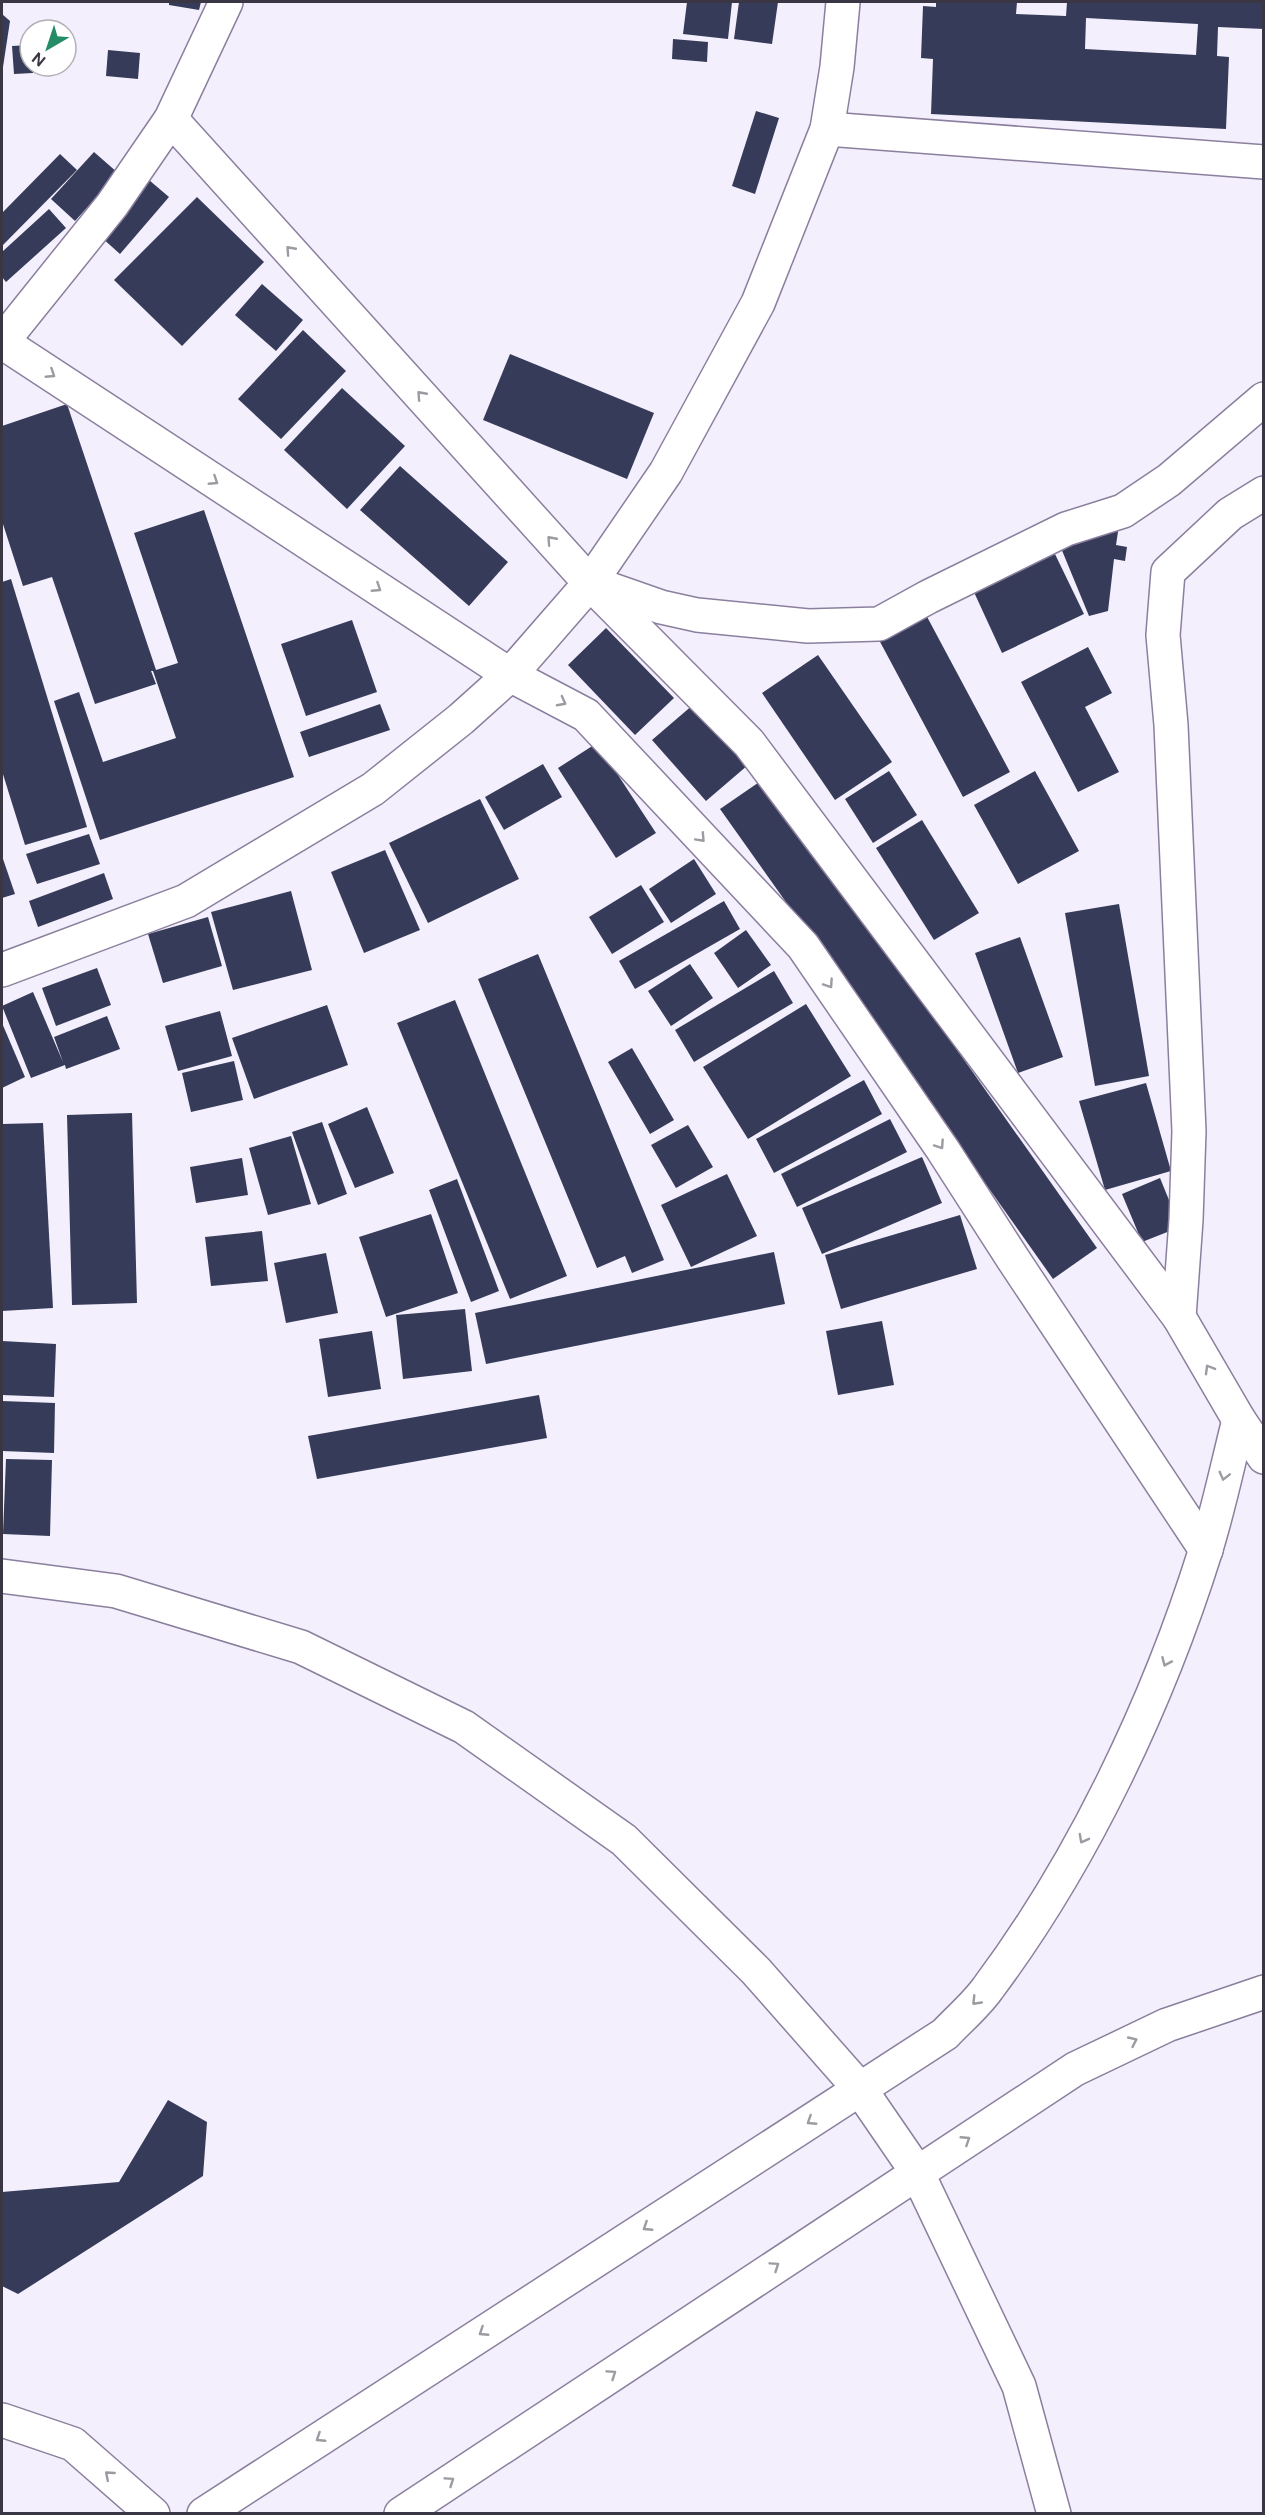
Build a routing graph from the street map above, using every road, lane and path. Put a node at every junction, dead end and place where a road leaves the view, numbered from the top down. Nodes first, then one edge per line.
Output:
1 (226, 2) edge
2 (843, 2) edge
3 (171, 118) junction
4 (827, 129) junction
5 (1263, 162) edge
6 (2, 342) edge
7 (1263, 399) edge
8 (1263, 493) edge
9 (590, 583) junction
10 (510, 675) junction
11 (2, 970) edge
12 (1179, 1317) junction
13 (1239, 1420) junction
14 (1263, 1457) edge
15 (1206, 1550) junction
16 (2, 1576) edge
17 (1263, 1992) edge
18 (860, 2089) junction
19 (917, 2172) junction
20 (2, 2420) edge
21 (153, 2514) edge
22 (204, 2514) edge
23 (401, 2514) edge
24 (1054, 2514) edge

1 - 3 street
2 - 4 street
3 - 6 street
9 -> 3 street
4 - 5 street
4 - 9 street
6 -> 10 street
7 - 9 street
8 - 12 street
9 - 10 street
9 - 12 street
10 - 11 street
10 -> 15 street
13 -> 12 street
13 - 14 street
13 -> 15 street
15 -> 18 street
16 - 18 street
19 -> 17 street
18 - 19 street
18 -> 22 street
23 -> 19 street
19 - 24 street
21 -> 20 street

